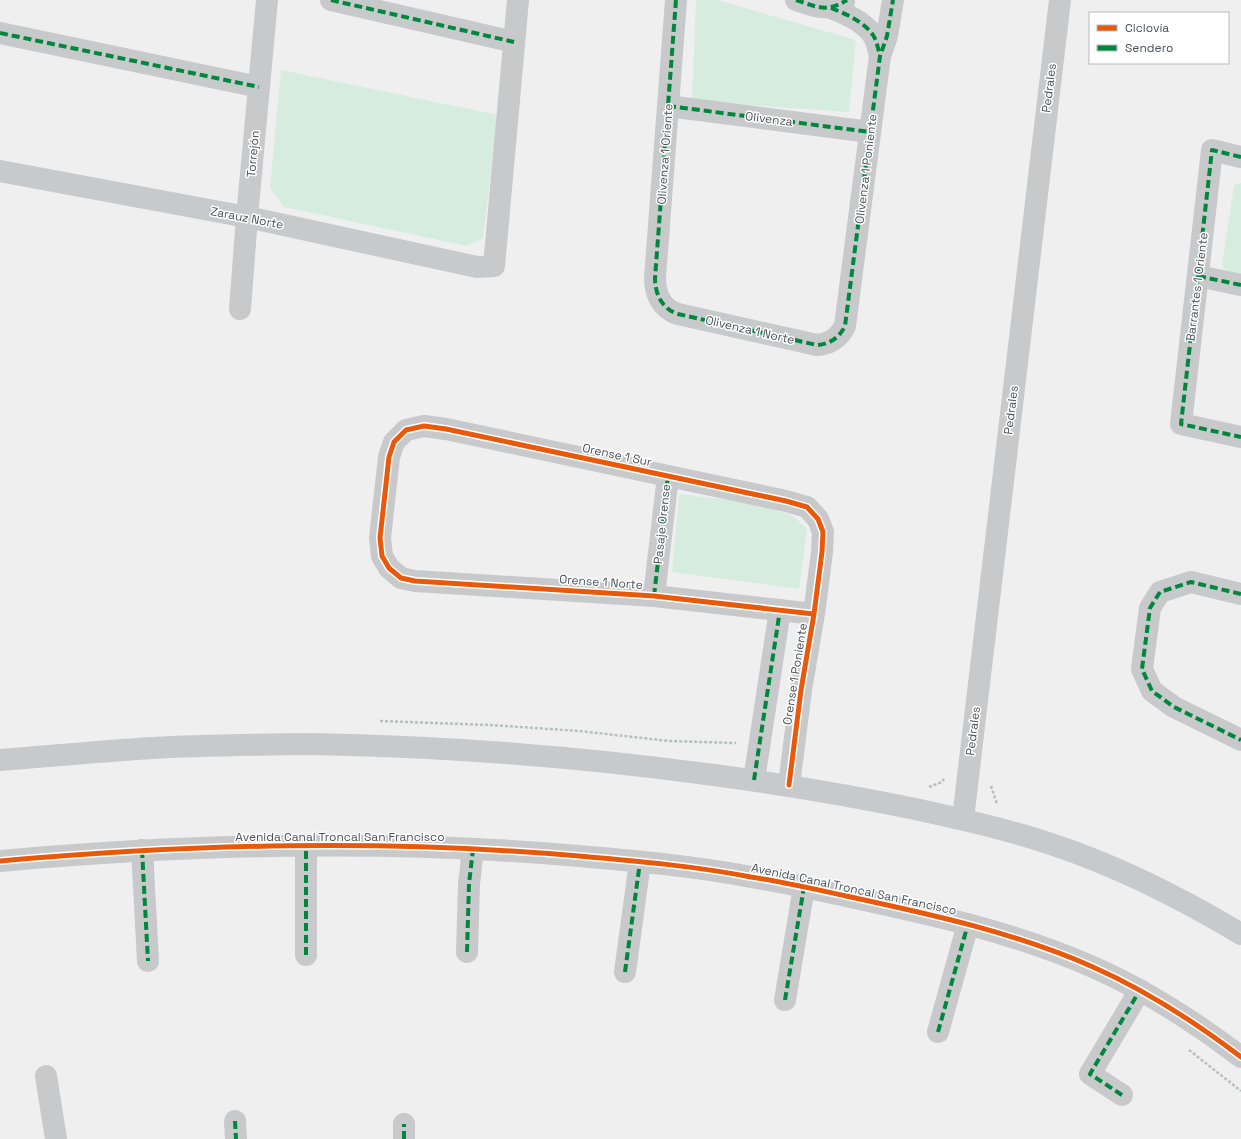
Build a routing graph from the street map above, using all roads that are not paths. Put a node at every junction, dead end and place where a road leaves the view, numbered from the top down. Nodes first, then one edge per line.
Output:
1 (267, 0) edge
2 (330, 0) edge
3 (518, 0) edge
4 (676, 0) edge
5 (796, 0) edge
6 (893, 0) edge
7 (1060, 0) edge
8 (839, 4) edge
9 (0, 33) edge
10 (514, 42) junction
11 (880, 56) junction
12 (259, 87) junction
13 (668, 106) junction
14 (870, 132) junction
15 (1241, 157) edge
16 (0, 171) edge
17 (247, 217) junction
18 (1198, 276) junction
19 (1241, 285) edge
20 (664, 306) joint
21 (240, 309) dead end
22 (837, 337) joint
23 (1241, 437) edge
24 (668, 476) junction
25 (818, 519) joint
26 (389, 568) joint
27 (1241, 594) edge
28 (654, 596) junction
29 (780, 610) junction
30 (814, 614) junction
31 (1241, 740) edge
32 (0, 760) edge
33 (754, 780) junction
34 (789, 785) junction
35 (963, 819) junction
36 (306, 845) junction
37 (473, 849) junction
38 (142, 850) junction
39 (0, 861) edge
40 (640, 862) junction
41 (804, 887) junction
42 (968, 924) junction
43 (1241, 934) edge
44 (467, 952) dead end
45 (306, 955) dead end
46 (148, 961) dead end
47 (625, 972) dead end
48 (1140, 990) junction
49 (785, 1000) dead end
50 (938, 1032) dead end
51 (1241, 1057) edge
52 (46, 1076) dead end
53 (1122, 1095) dead end
54 (56, 1139) edge

1 - 12 street, Torrejón
2 - 10 street
3 - 10 street
4 - 13 street, Olivenza 1 Oriente
5 - 8 street
6 - 11 street, Olivenza 1 Poniente
7 - 35 street, Pedrales
8 - 11 street
9 - 12 street
10 - 17 street, Zarauz Norte
11 - 14 street, Olivenza 1 Poniente
12 - 17 street, Torrejón
13 - 14 street, Olivenza
13 - 20 street, Olivenza 1 Oriente
14 - 22 street, Olivenza 1 Poniente
15 - 18 street, Barrantes 1 Oriente
16 - 17 street, Zarauz Norte
17 - 21 street, Torrejón
18 - 19 street
18 - 23 street, Barrantes 1 Oriente
20 - 22 street, Olivenza 1 Norte
24 - 25 street, Orense 1 Sur
24 - 26 street, Orense 1 Sur
24 - 28 street, Pasaje Orense
25 - 30 street, Orense 1 Poniente
26 - 28 street, Orense 1 Norte
27 - 31 street
28 - 29 street, Orense 1 Norte
29 - 30 street, Orense 1 Norte
29 - 33 street, Orense 1 Poniente
30 - 34 street, Orense 1 Poniente
32 - 33 street
33 - 34 street
34 - 35 street
35 - 43 street
36 - 37 street, Avenida Canal Troncal San Francisco
36 - 38 street, Avenida Canal Troncal San Francisco
36 - 45 street
37 - 40 street, Avenida Canal Troncal San Francisco
37 - 44 street
38 - 39 street, Avenida Canal Troncal San Francisco
38 - 46 street
40 - 41 street, Avenida Canal Troncal San Francisco
40 - 47 street
41 - 42 street, Avenida Canal Troncal San Francisco
41 - 49 street
42 - 48 street, Avenida Canal Troncal San Francisco
42 - 50 street
48 - 51 street, Avenida Canal Troncal San Francisco
48 - 53 street
52 - 54 street

